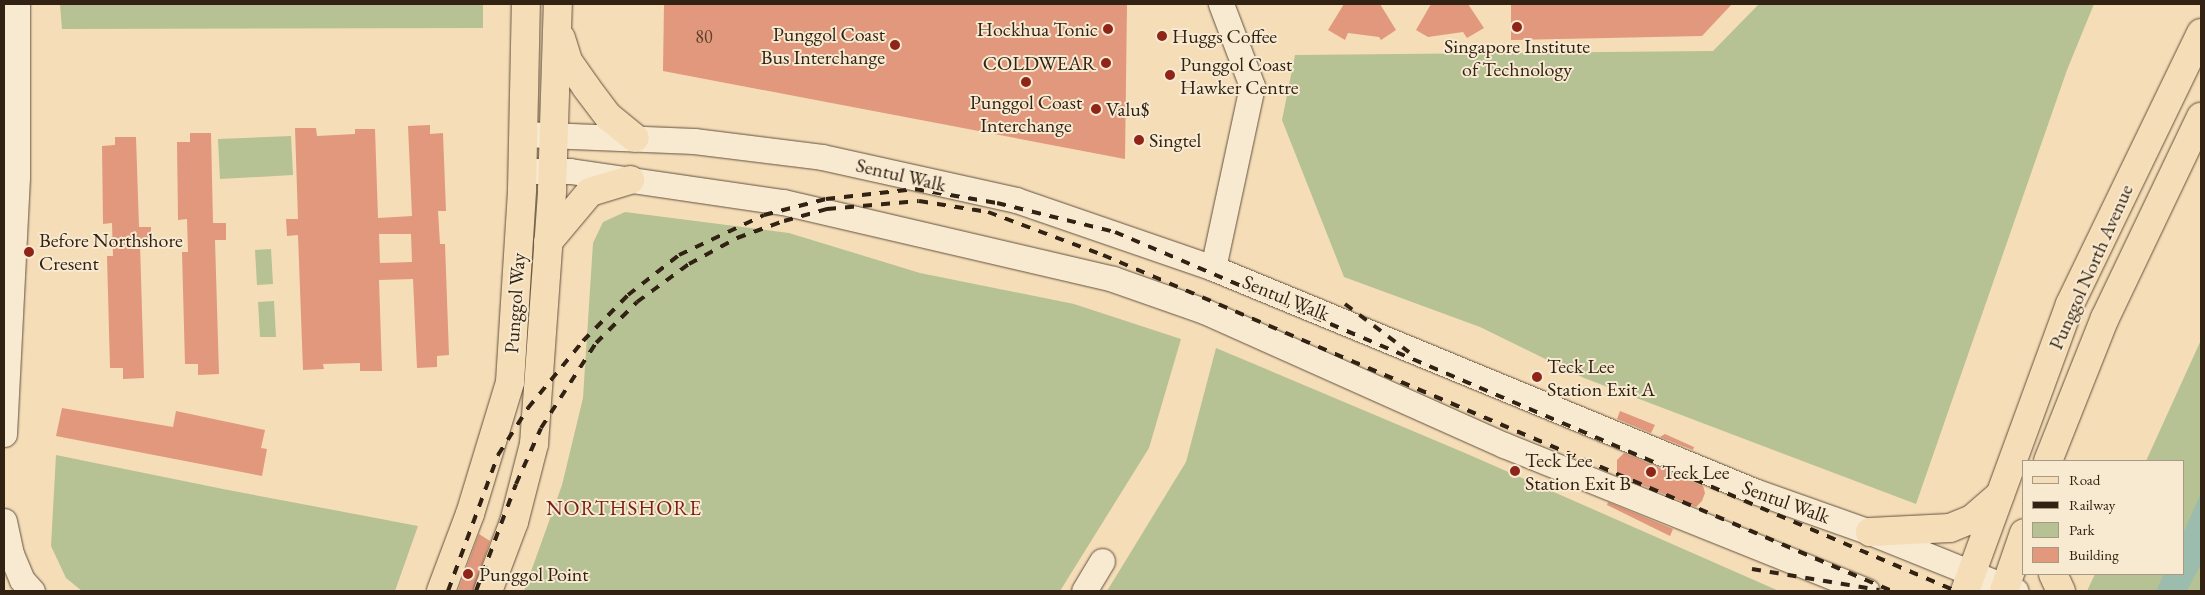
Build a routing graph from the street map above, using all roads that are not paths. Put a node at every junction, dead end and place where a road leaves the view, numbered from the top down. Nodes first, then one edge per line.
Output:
1 (17, 4) edge
2 (526, 4) edge
3 (1221, 4) edge
4 (558, 15) edge
5 (2201, 33) edge
6 (2201, 117) edge
7 (522, 134) junction
8 (554, 138) junction
9 (635, 138) junction
10 (553, 170) junction
11 (522, 171) junction
12 (630, 180) junction
13 (548, 242) junction
14 (1213, 268) junction
15 (4, 434) edge
16 (2048, 460) edge
17 (2001, 494) junction
18 (4, 521) edge
19 (1870, 532) junction
20 (2022, 541) edge
21 (1102, 562) dead end
22 (2053, 575) edge
23 (1968, 582) edge
24 (2008, 590) edge
25 (32, 591) edge
26 (441, 591) edge
27 (488, 591) edge
28 (1084, 591) edge
29 (1866, 591) edge
30 (2061, 591) edge

1 - 15 street
2 - 7 main road, Punggol Way
3 - 14 street
4 - 8 main road, Punggol Way
4 - 9 main road
5 - 17 main road, Punggol North Avenue
6 - 16 main road, Punggol North Avenue
7 - 8 street, Sentul Walk
7 - 11 main road, Punggol Way
8 - 9 street, Sentul Walk
8 - 10 main road, Punggol Way
9 - 14 street, Sentul Walk
10 - 11 street
10 - 12 street
10 - 13 main road, Punggol Way
11 - 26 main road, Punggol Way
12 - 13 main road
12 - 29 street
13 - 27 main road, Punggol Way
14 - 19 street, Sentul Walk
17 - 19 main road
17 - 23 main road, Punggol North Avenue
18 - 25 street
19 - 23 street, Sentul Walk
20 - 24 main road
21 - 28 street
22 - 30 main road
23 - 24 street, Sentul Walk

